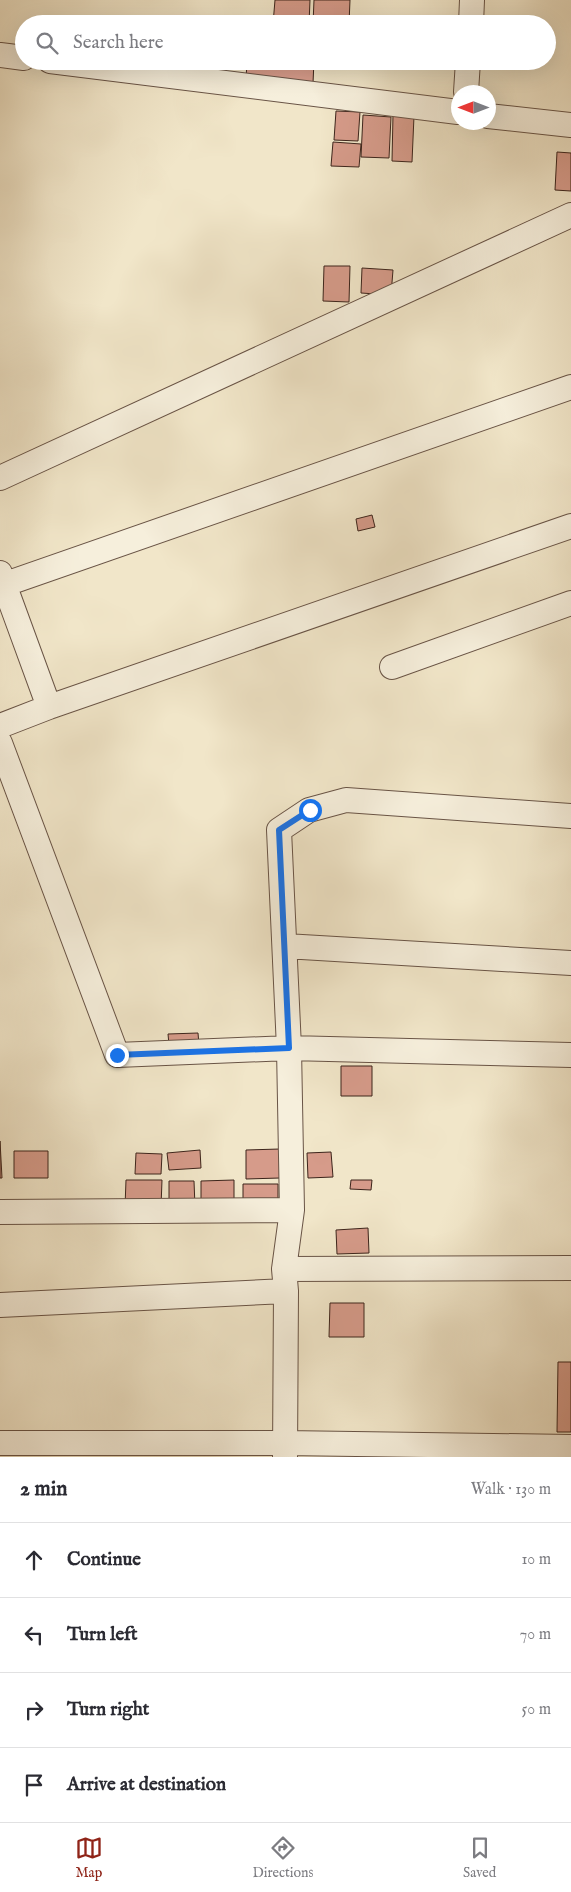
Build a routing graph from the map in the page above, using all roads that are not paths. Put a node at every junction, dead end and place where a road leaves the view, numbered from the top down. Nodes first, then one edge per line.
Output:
1 (472, 0) edge
2 (471, 15) edge
3 (0, 55) edge
4 (15, 57) edge
5 (122, 70) edge
6 (467, 70) edge
7 (466, 85) edge
8 (451, 111) edge
9 (496, 117) edge
10 (571, 125) edge
11 (571, 215) edge
12 (571, 387) edge
13 (0, 478) edge
14 (571, 526) edge
15 (1, 581) edge
16 (571, 603) edge
17 (392, 667) dead end
18 (49, 707) junction
19 (0, 726) edge
20 (0, 743) edge
21 (571, 816) edge
22 (285, 946) junction
23 (571, 963) edge
24 (289, 1048) junction
25 (571, 1054) edge
26 (292, 1210) junction
27 (0, 1212) edge
28 (571, 1268) edge
29 (285, 1280) junction
30 (0, 1305) edge
31 (0, 1443) edge
32 (571, 1447) edge
33 (285, 1450) edge

1 - 2 street
3 - 4 street
5 - 8 street
6 - 7 street
9 - 10 street
11 - 13 street
12 - 15 street
14 - 18 street
15 - 18 street
16 - 17 street
18 - 19 street
20 - 24 street
21 - 22 street
22 - 23 street
22 - 24 street
24 - 25 street
24 - 26 street
26 - 27 street
26 - 29 street
28 - 29 street
29 - 30 street
29 - 33 street
31 - 33 street
32 - 33 street

